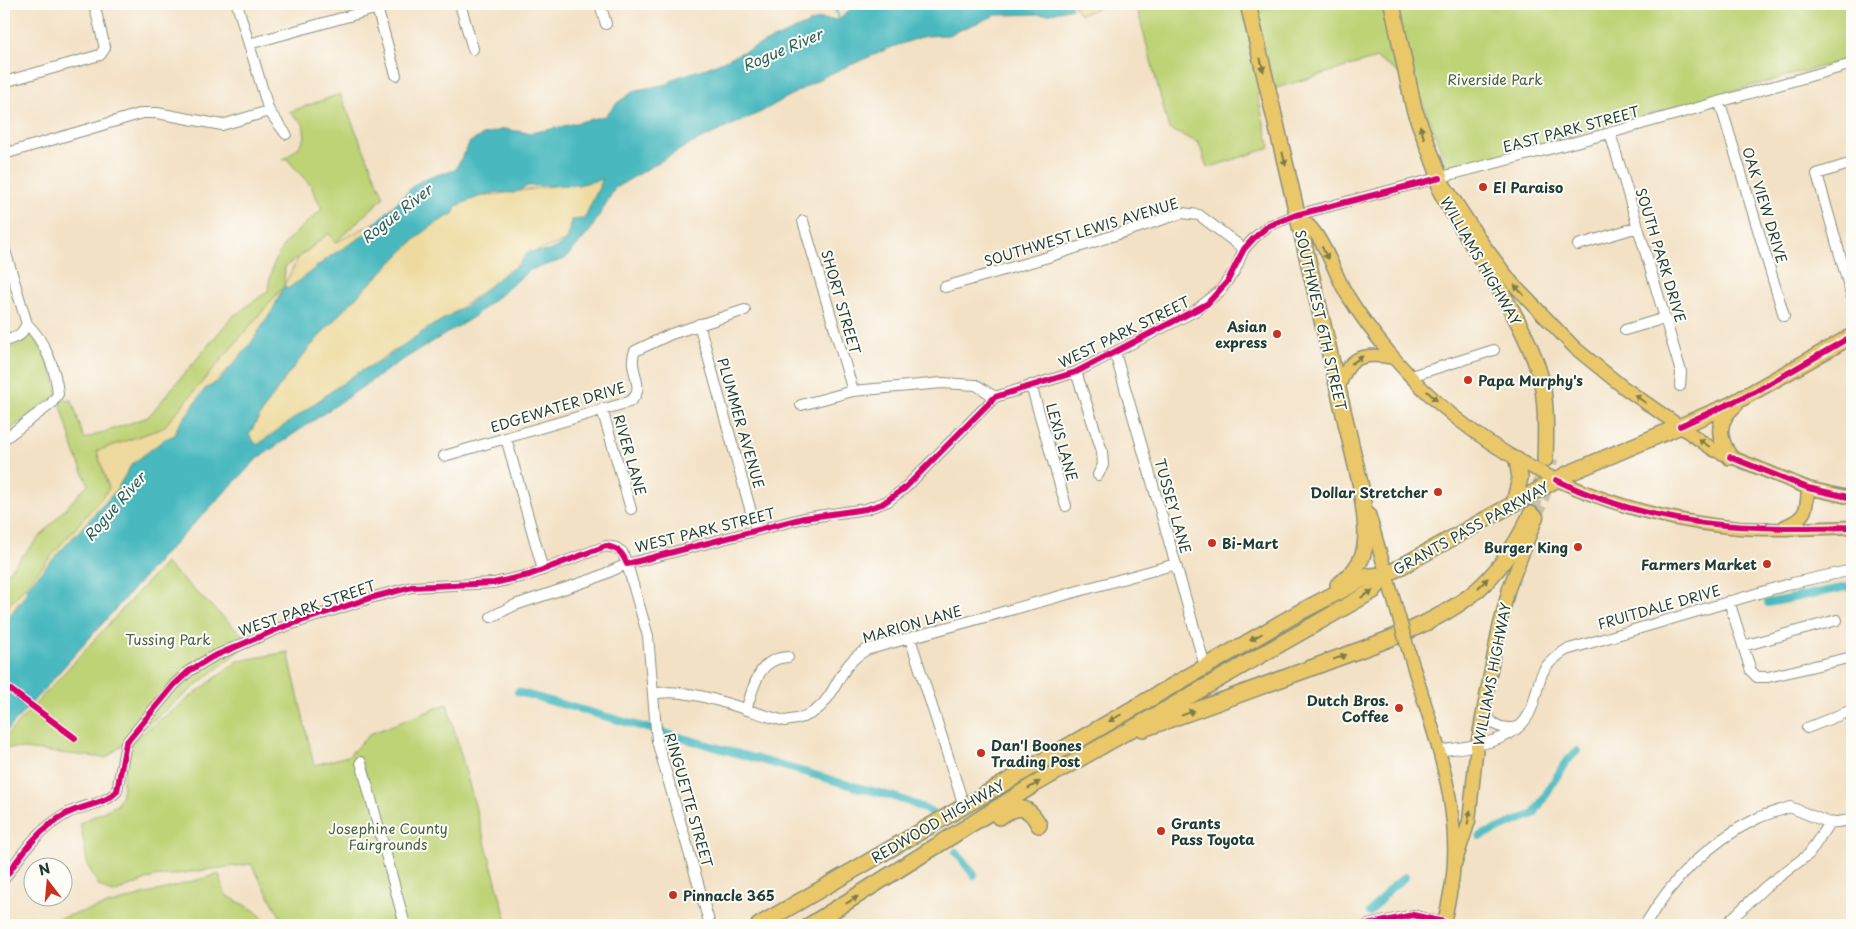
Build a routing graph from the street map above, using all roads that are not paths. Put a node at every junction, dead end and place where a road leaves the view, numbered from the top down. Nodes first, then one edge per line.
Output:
1 (94, 4) edge
2 (237, 4) edge
3 (392, 4) edge
4 (460, 4) edge
5 (600, 4) edge
6 (1392, 4) edge
7 (377, 8) junction
8 (1250, 11) edge
9 (606, 24) dead end
10 (249, 44) junction
11 (473, 49) dead end
12 (1852, 64) edge
13 (396, 75) dead end
14 (4, 82) edge
15 (1720, 103) junction
16 (269, 111) junction
17 (1610, 133) junction
18 (286, 134) dead end
19 (4, 154) edge
20 (1852, 163) edge
21 (1440, 178) junction
22 (1296, 215) junction
23 (803, 221) dead end
24 (1638, 227) junction
25 (1578, 245) dead end
26 (4, 247) edge
27 (1244, 249) junction
28 (945, 287) dead end
29 (1852, 297) edge
30 (745, 310) dead end
31 (1784, 316) dead end
32 (1665, 318) junction
33 (27, 324) junction
34 (699, 324) junction
35 (1624, 330) dead end
36 (1852, 336) edge
37 (4, 342) edge
38 (1494, 350) dead end
39 (1115, 353) junction
40 (1394, 358) junction
41 (1076, 372) junction
42 (1411, 376) junction
43 (1031, 385) junction
44 (1680, 386) dead end
45 (853, 392) junction
46 (1338, 392) junction
47 (995, 397) junction
48 (1744, 397) junction
49 (801, 405) dead end
50 (602, 409) junction
51 (1680, 426) junction
52 (506, 438) junction
53 (4, 439) edge
54 (444, 456) dead end
55 (1730, 457) junction
56 (1549, 459) tunnel mouth
57 (1518, 460) junction
58 (1098, 475) dead end
59 (1556, 480) junction
60 (1361, 487) junction
61 (1808, 488) junction
62 (1852, 498) edge
63 (1514, 503) junction
64 (1066, 506) dead end
65 (631, 508) dead end
66 (1534, 516) joint
67 (1852, 527) edge
68 (1778, 529) junction
69 (756, 530) junction
70 (628, 564) junction
71 (1176, 564) junction
72 (543, 570) junction
73 (1852, 570) edge
74 (1386, 575) junction
75 (1729, 601) junction
76 (1298, 613) junction
77 (491, 617) dead end
78 (1837, 620) dead end
79 (910, 638) junction
80 (1743, 646) junction
81 (788, 657) dead end
82 (1852, 657) edge
83 (1205, 666) junction
84 (653, 694) junction
85 (1484, 704) junction
86 (746, 710) junction
87 (1852, 710) edge
88 (1518, 726) junction
89 (1807, 728) dead end
90 (1477, 745) junction
91 (1093, 750) junction
92 (1438, 751) junction
93 (360, 762) dead end
94 (964, 806) junction
95 (1852, 820) edge
96 (1829, 823) junction
97 (1039, 825) dead end
98 (1455, 864) junction
99 (899, 871) junction
100 (4, 879) edge
101 (1446, 924) edge
102 (405, 925) edge
103 (710, 925) edge
104 (760, 925) edge
105 (810, 925) edge
106 (1367, 925) edge
107 (1644, 925) edge
108 (1725, 925) edge

1 - 14 street
2 - 10 street
3 - 7 street
4 - 11 street
5 - 9 street
21 -> 6 highway, WILLIAMS HIGHWAY
7 - 10 street
7 - 13 street
8 -> 22 highway, SOUTHWEST 6TH STREET
10 - 16 street
12 - 15 street, EAST PARK STREET
15 - 17 street, EAST PARK STREET
15 - 31 street, OAK VIEW DRIVE
16 - 18 street
16 - 19 street
17 - 21 street, EAST PARK STREET
17 - 24 street, SOUTH PARK DRIVE
20 - 29 street
21 - 22 street, EAST PARK STREET
51 -> 21 main road
21 - 56 highway, WILLIAMS HIGHWAY
22 - 27 street, WEST PARK STREET
22 -> 40 main road
22 - 46 highway, SOUTHWEST 6TH STREET
23 - 45 street, SHORT STREET
24 - 25 street
24 - 32 street, SOUTH PARK DRIVE
26 - 33 street
27 - 28 street, SOUTHWEST LEWIS AVENUE
27 - 39 street, WEST PARK STREET
30 - 34 street, EDGEWATER DRIVE
32 - 35 street
32 - 44 street, SOUTH PARK DRIVE
33 - 37 street
33 - 53 street
34 - 50 street, EDGEWATER DRIVE
34 - 69 street, PLUMMER AVENUE
36 - 48 highway, GRANTS PASS PARKWAY
38 - 42 street
39 - 41 street, WEST PARK STREET
39 - 71 street, TUSSEY LANE
40 - 42 main road
46 -> 40 main road
41 - 43 street, WEST PARK STREET
41 - 58 street
42 -> 57 main road
43 - 47 street, WEST PARK STREET
43 - 64 street, LEXIS LANE
45 - 47 street
45 - 49 street
46 - 60 highway, SOUTHWEST 6TH STREET
47 - 69 street, WEST PARK STREET
48 - 51 highway, GRANTS PASS PARKWAY
48 - 55 highway
50 - 52 street, EDGEWATER DRIVE
50 - 65 street, RIVER LANE
55 -> 51 main road
51 - 59 highway, GRANTS PASS PARKWAY
52 - 54 street, EDGEWATER DRIVE
52 - 72 street
55 - 61 main road
57 - 59 main road
57 - 63 highway
59 - 63 highway, GRANTS PASS PARKWAY
59 - 68 main road
60 - 74 main road, SOUTHWEST 6TH STREET
60 - 76 highway
61 - 62 main road
61 - 68 main road
63 - 74 highway, GRANTS PASS PARKWAY
66 - 85 main road, WILLIAMS HIGHWAY
91 -> 66 highway
67 - 68 main road
69 - 70 street, WEST PARK STREET
70 - 72 street, WEST PARK STREET
70 - 77 street
70 - 84 street, RINGUETTE STREET
71 - 79 street, MARION LANE
71 - 83 street, TUSSEY LANE
72 - 100 street, WEST PARK STREET
73 - 75 street, FRUITDALE DRIVE
74 - 76 highway, GRANTS PASS PARKWAY
91 -> 74 highway, GRANTS PASS PARKWAY
74 - 92 main road, WILLIAMS HIGHWAY, bridge
75 - 80 street
75 - 88 street, FRUITDALE DRIVE
76 -> 83 highway, REDWOOD HIGHWAY
78 - 80 street
79 - 86 street, MARION LANE
79 - 94 street
80 - 82 street
81 - 86 street
83 -> 94 highway, REDWOOD HIGHWAY
84 - 86 street, MARION LANE
84 - 103 street, RINGUETTE STREET
85 - 88 street
85 - 90 main road, WILLIAMS HIGHWAY
87 - 89 street
88 - 90 street, FRUITDALE DRIVE
90 - 92 street, FRUITDALE DRIVE
98 -> 90 main road, WILLIAMS HIGHWAY
99 -> 91 highway, REDWOOD HIGHWAY
92 - 98 main road, WILLIAMS HIGHWAY
93 - 102 street
94 - 104 highway, REDWOOD HIGHWAY
95 - 96 street
96 - 107 street
96 - 108 street
97 - 99 highway
98 - 101 main road, WILLIAMS HIGHWAY
105 -> 99 highway, REDWOOD HIGHWAY
101 - 106 street

